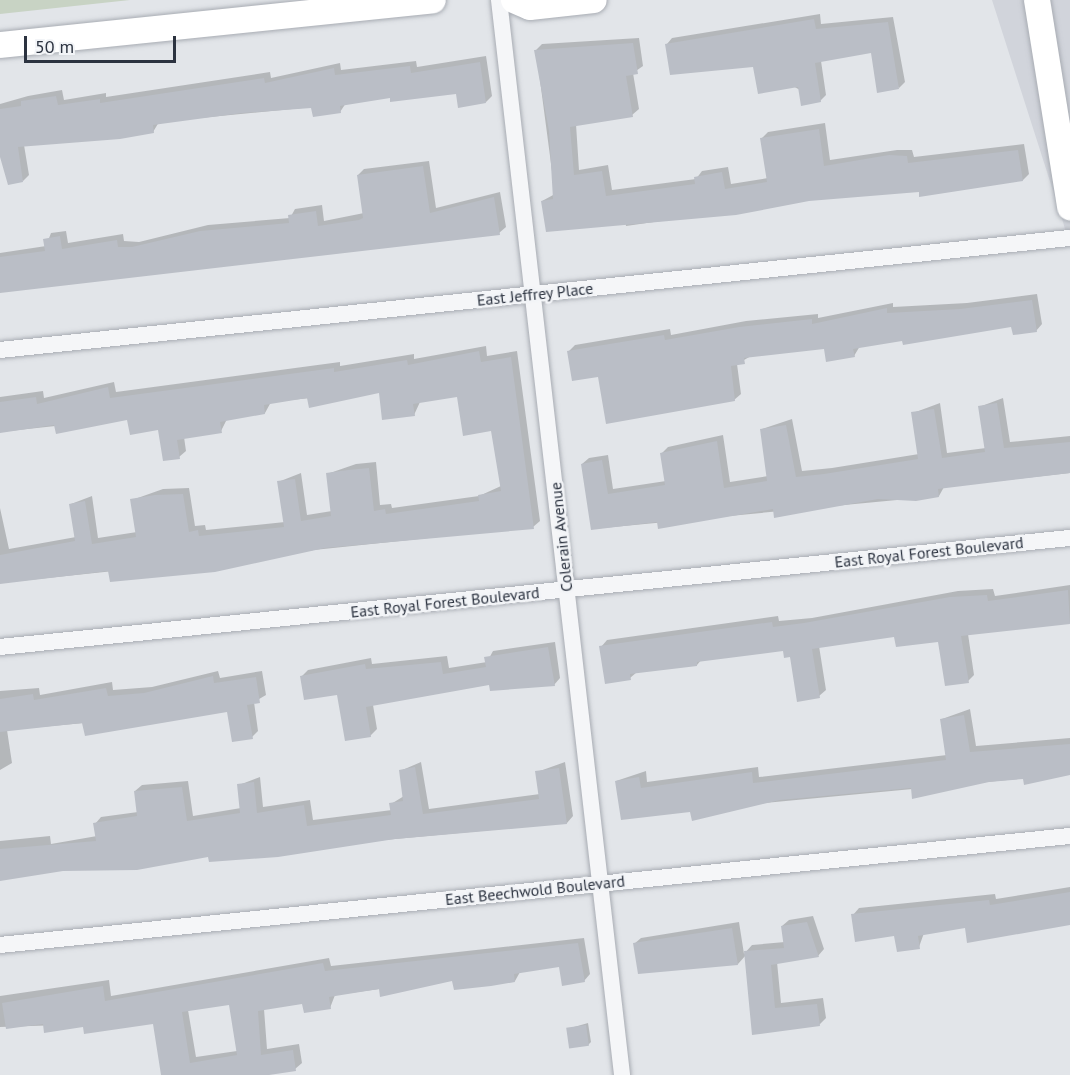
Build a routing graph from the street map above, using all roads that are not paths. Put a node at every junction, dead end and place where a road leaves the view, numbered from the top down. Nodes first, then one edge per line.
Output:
1 (433, 0) edge
2 (499, 0) edge
3 (514, 0) edge
4 (594, 0) edge
5 (1037, 0) edge
6 (0, 45) edge
7 (1070, 207) edge
8 (1070, 238) edge
9 (534, 295) junction
10 (0, 350) edge
11 (1070, 538) edge
12 (567, 589) junction
13 (0, 647) edge
14 (1070, 836) edge
15 (600, 884) junction
16 (0, 945) edge
17 (622, 1075) edge

1 - 6 main road
2 - 9 street, Colerain Avenue
3 - 4 main road
5 - 7 main road
8 - 9 street, East Jeffrey Place
9 - 10 street, East Jeffrey Place
9 - 12 street, Colerain Avenue
11 - 12 street, East Royal Forest Boulevard
12 - 13 street, East Royal Forest Boulevard
12 - 15 street, Colerain Avenue
14 - 15 street, East Beechwold Boulevard
15 - 16 street, East Beechwold Boulevard
15 - 17 street, Colerain Avenue

